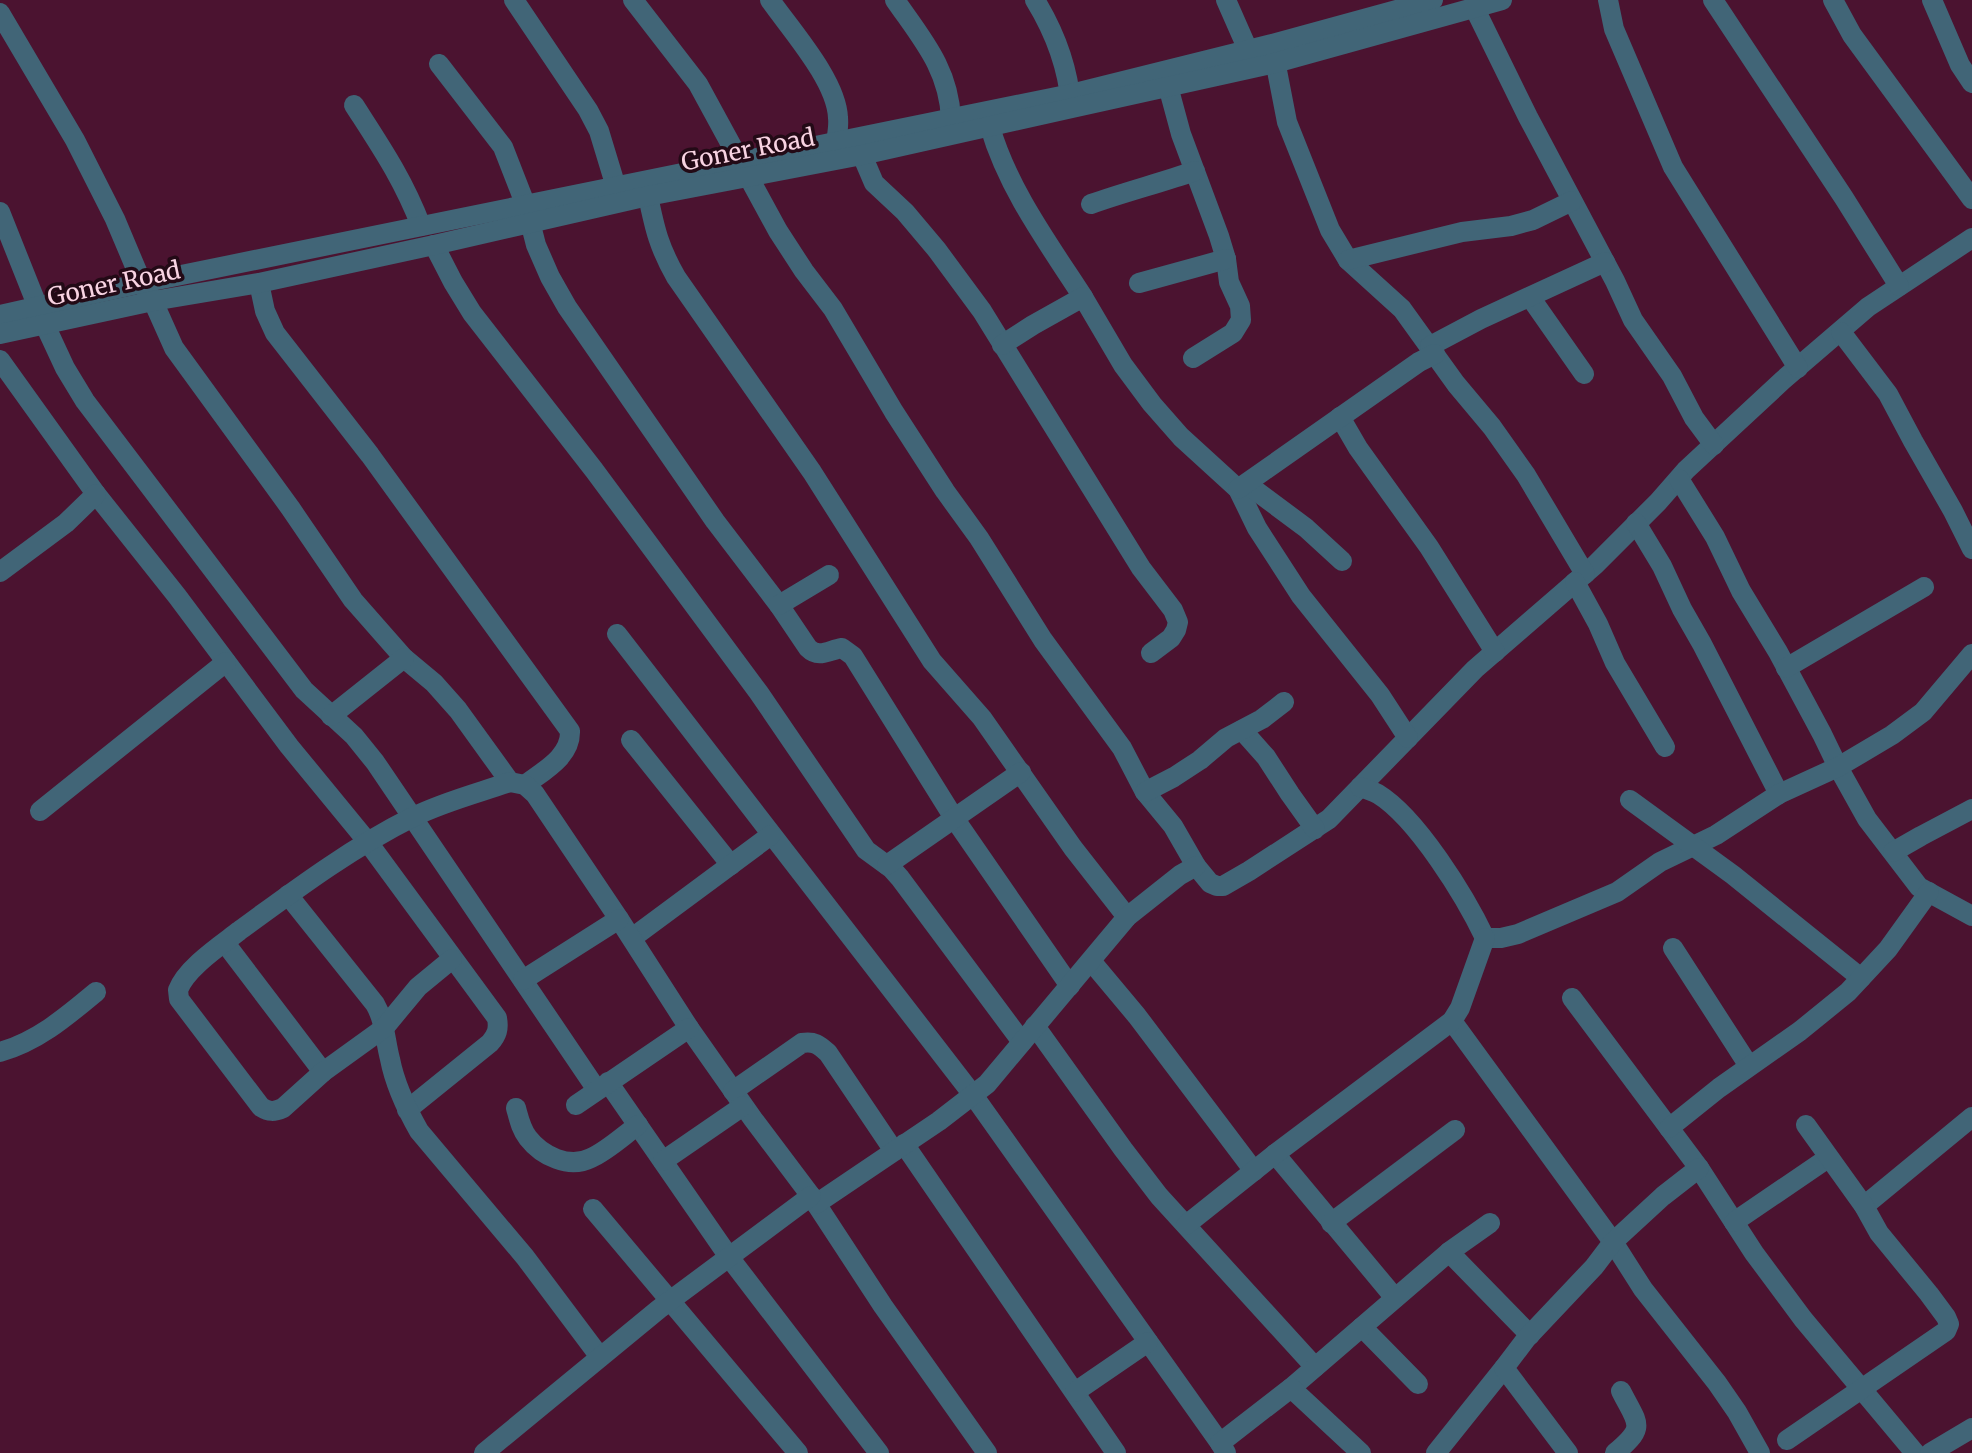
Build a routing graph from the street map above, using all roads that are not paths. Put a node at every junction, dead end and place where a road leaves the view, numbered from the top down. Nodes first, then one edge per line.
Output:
1 (514, 0) edge
2 (633, 0) edge
3 (770, 0) edge
4 (895, 0) edge
5 (1035, 0) edge
6 (1226, 0) edge
7 (1433, 0) edge
8 (1502, 0) edge
9 (1608, 0) edge
10 (1713, 0) edge
11 (1833, 0) edge
12 (1932, 0) edge
13 (1474, 7) junction
14 (1399, 12) edge
15 (0, 13) edge
16 (1248, 50) junction
17 (1274, 53) junction
18 (439, 64) dead end
19 (1166, 79) junction
20 (1972, 83) edge
21 (1071, 101) junction
22 (354, 105) dead end
23 (951, 119) junction
24 (990, 127) junction
25 (836, 143) junction
26 (862, 155) junction
27 (744, 169) junction
28 (1195, 171) junction
29 (616, 187) junction
30 (648, 196) junction
31 (1972, 199) edge
32 (1572, 201) junction
33 (1091, 204) dead end
34 (0, 212) edge
35 (528, 215) junction
36 (421, 226) junction
37 (1972, 238) edge
38 (434, 245) junction
39 (1226, 259) junction
40 (1348, 260) junction
41 (1605, 262) junction
42 (142, 283) junction
43 (259, 283) junction
44 (1139, 283) dead end
45 (1899, 286) junction
46 (1083, 297) junction
47 (1530, 297) junction
48 (153, 301) junction
49 (0, 315) edge
50 (42, 316) junction
51 (1841, 332) junction
52 (0, 334) edge
53 (1002, 345) junction
54 (1432, 350) junction
55 (1193, 358) dead end
56 (0, 360) edge
57 (1798, 368) junction
58 (1584, 374) dead end
59 (1340, 417) junction
60 (1714, 445) junction
61 (1679, 479) junction
62 (1242, 487) junction
63 (96, 494) junction
64 (1636, 523) junction
65 (1967, 525) edge
66 (1972, 549) edge
67 (1342, 561) dead end
68 (0, 572) edge
69 (829, 575) dead end
70 (1580, 578) junction
71 (1924, 587) dead end
72 (779, 605) junction
73 (617, 634) dead end
74 (1495, 652) junction
75 (1151, 653) dead end
76 (1972, 654) edge
77 (404, 658) junction
78 (226, 662) junction
79 (1786, 668) junction
80 (1284, 702) dead end
81 (331, 716) junction
82 (1242, 730) junction
83 (1408, 738) junction
84 (631, 740) dead end
85 (1665, 747) dead end
86 (1838, 767) junction
87 (1021, 772) junction
88 (518, 784) junction
89 (1360, 787) junction
90 (1145, 792) junction
91 (1779, 794) junction
92 (1630, 800) dead end
93 (1972, 809) edge
94 (40, 811) dead end
95 (412, 817) junction
96 (954, 818) junction
97 (1315, 829) junction
98 (771, 835) junction
99 (367, 841) junction
100 (1693, 846) junction
101 (1893, 852) junction
102 (731, 865) junction
103 (887, 865) junction
104 (1196, 866) junction
105 (1929, 892) junction
106 (288, 895) junction
107 (1972, 916) edge
108 (1127, 917) junction
109 (619, 919) junction
110 (632, 938) junction
111 (1485, 938) junction
112 (225, 943) junction
113 (1673, 948) dead end
114 (452, 959) junction
115 (1091, 961) junction
116 (1861, 978) junction
117 (523, 980) junction
118 (1070, 986) junction
119 (96, 992) dead end
120 (1572, 998) dead end
121 (1452, 1021) junction
122 (384, 1028) junction
123 (689, 1028) junction
124 (1029, 1034) junction
125 (0, 1052) edge
126 (1749, 1066) junction
127 (323, 1072) junction
128 (603, 1086) junction
129 (973, 1095) junction
130 (738, 1098) junction
131 (576, 1105) dead end
132 (516, 1108) dead end
133 (407, 1110) junction
134 (1972, 1117) edge
135 (638, 1125) junction
136 (1806, 1125) dead end
137 (1669, 1128) junction
138 (1455, 1130) dead end
139 (899, 1147) junction
140 (1275, 1154) junction
141 (1828, 1158) junction
142 (663, 1161) junction
143 (1699, 1168) junction
144 (1254, 1171) junction
145 (814, 1200) junction
146 (1864, 1206) junction
147 (593, 1209) dead end
148 (1734, 1222) junction
149 (1331, 1223) junction
150 (1490, 1223) dead end
151 (1186, 1225) junction
152 (1613, 1242) junction
153 (1449, 1252) junction
154 (729, 1257) junction
155 (1395, 1298) junction
156 (671, 1300) junction
157 (1362, 1327) junction
158 (1530, 1335) junction
159 (1148, 1342) junction
160 (600, 1357) junction
161 (1315, 1367) junction
162 (1504, 1368) junction
163 (1418, 1384) dead end
164 (1291, 1388) junction
165 (1860, 1390) junction
166 (1621, 1391) dead end
167 (1075, 1392) junction
168 (1972, 1428) edge
169 (1787, 1440) dead end
170 (1223, 1448) edge
171 (790, 1450) edge
172 (484, 1453) edge
173 (879, 1453) edge
174 (987, 1453) edge
175 (1116, 1453) edge
176 (1361, 1453) edge
177 (1436, 1453) edge
178 (1568, 1453) edge
179 (1615, 1453) edge
180 (1760, 1453) edge
181 (1915, 1453) edge
182 (1930, 1453) edge

1 - 29 street
2 - 27 street
3 - 25 street
4 - 23 street
5 - 21 street
6 - 16 street
7 - 14 street, Goner Road
8 - 13 street, Goner Road
9 - 57 street
10 - 45 street
11 - 31 street
12 - 20 street
13 - 14 street, Goner Road
13 - 32 street
14 - 17 street, Goner Road
15 - 42 street
16 - 17 street, Goner Road
16 - 19 street, Goner Road
17 - 19 street, Goner Road
17 - 40 street
18 - 35 street
19 - 21 street, Goner Road
19 - 28 street
21 - 23 street, Goner Road
21 - 24 street, Goner Road
22 - 36 street
23 - 25 street, Goner Road
24 - 26 street, Goner Road
24 - 46 street
25 - 27 street, Goner Road
26 - 27 street, Goner Road
26 - 53 street
27 - 29 street, Goner Road
27 - 30 street, Goner Road
27 - 90 street
28 - 33 street
28 - 39 street
29 - 35 street, Goner Road
30 - 35 street, Goner Road
30 - 87 street
32 - 40 street
32 - 41 street
34 - 50 street
35 - 36 street, Goner Road
35 - 38 street, Goner Road
35 - 72 street
36 - 42 street, Goner Road
37 - 45 street
38 - 43 street, Goner Road
38 - 103 street
39 - 44 street
39 - 55 street
40 - 54 street
41 - 47 street
41 - 60 street
42 - 48 street
42 - 50 street, Goner Road
43 - 48 street, Goner Road
43 - 88 street
45 - 51 street
46 - 53 street
46 - 62 street
47 - 54 street
47 - 58 street
48 - 50 street, Goner Road
48 - 77 street
49 - 50 street, Goner Road
50 - 52 street, Goner Road
50 - 81 street
51 - 57 street
51 - 65 street
53 - 75 street
54 - 59 street
54 - 70 street
56 - 63 street
57 - 60 street
59 - 62 street
59 - 74 street
60 - 61 street
61 - 64 street
61 - 79 street
62 - 67 street
62 - 83 street
63 - 68 street
63 - 78 street
64 - 70 street
64 - 91 street
65 - 66 street
69 - 72 street
70 - 74 street
70 - 85 street
71 - 79 street
72 - 96 street
73 - 98 street
74 - 83 street
76 - 86 street
77 - 81 street
77 - 88 street
78 - 94 street
78 - 99 street
79 - 86 street
80 - 82 street
81 - 95 street
82 - 90 street
82 - 97 street
83 - 89 street
84 - 102 street
86 - 91 street
86 - 101 street
87 - 96 street
87 - 108 street
88 - 95 street
88 - 109 street
89 - 97 street
89 - 111 street
90 - 104 street
91 - 100 street
92 - 100 street
93 - 101 street
95 - 99 street
95 - 117 street
96 - 103 street
96 - 118 street
97 - 104 street
98 - 102 street
98 - 129 street
99 - 106 street
99 - 114 street
100 - 111 street
100 - 116 street
101 - 105 street
102 - 110 street
103 - 124 street
104 - 108 street
105 - 107 street
105 - 116 street
106 - 112 street
106 - 122 street
108 - 115 street
109 - 110 street
109 - 117 street
110 - 123 street
111 - 121 street
112 - 127 street
112 - 127 street
113 - 126 street
114 - 122 street
114 - 133 street
115 - 118 street
115 - 144 street
116 - 126 street
117 - 128 street
118 - 124 street
119 - 125 street
120 - 137 street
121 - 140 street
121 - 152 street
122 - 127 street
122 - 133 street
123 - 128 street
123 - 130 street
124 - 129 street
124 - 151 street
126 - 137 street
128 - 131 street
128 - 135 street
129 - 139 street
129 - 159 street
130 - 139 street
130 - 142 street
130 - 145 street
132 - 135 street
133 - 160 street
134 - 146 street
135 - 142 street
136 - 141 street
137 - 143 street
138 - 149 street
139 - 145 street
139 - 167 street
140 - 144 street
140 - 149 street
141 - 146 street
141 - 148 street
142 - 154 street
143 - 148 street
143 - 152 street
144 - 151 street
145 - 154 street
145 - 174 street
146 - 165 street
147 - 156 street
148 - 165 street
149 - 155 street
150 - 153 street
151 - 161 street
152 - 158 street
152 - 180 street
153 - 155 street
153 - 158 street
154 - 156 street
154 - 173 street
155 - 157 street
156 - 160 street
156 - 171 street
157 - 161 street
157 - 163 street
158 - 162 street
159 - 167 street
159 - 170 street
160 - 172 street
161 - 164 street
162 - 177 street
162 - 178 street
164 - 170 street
164 - 176 street
165 - 169 street
165 - 181 street
166 - 179 street
167 - 175 street
168 - 182 street

